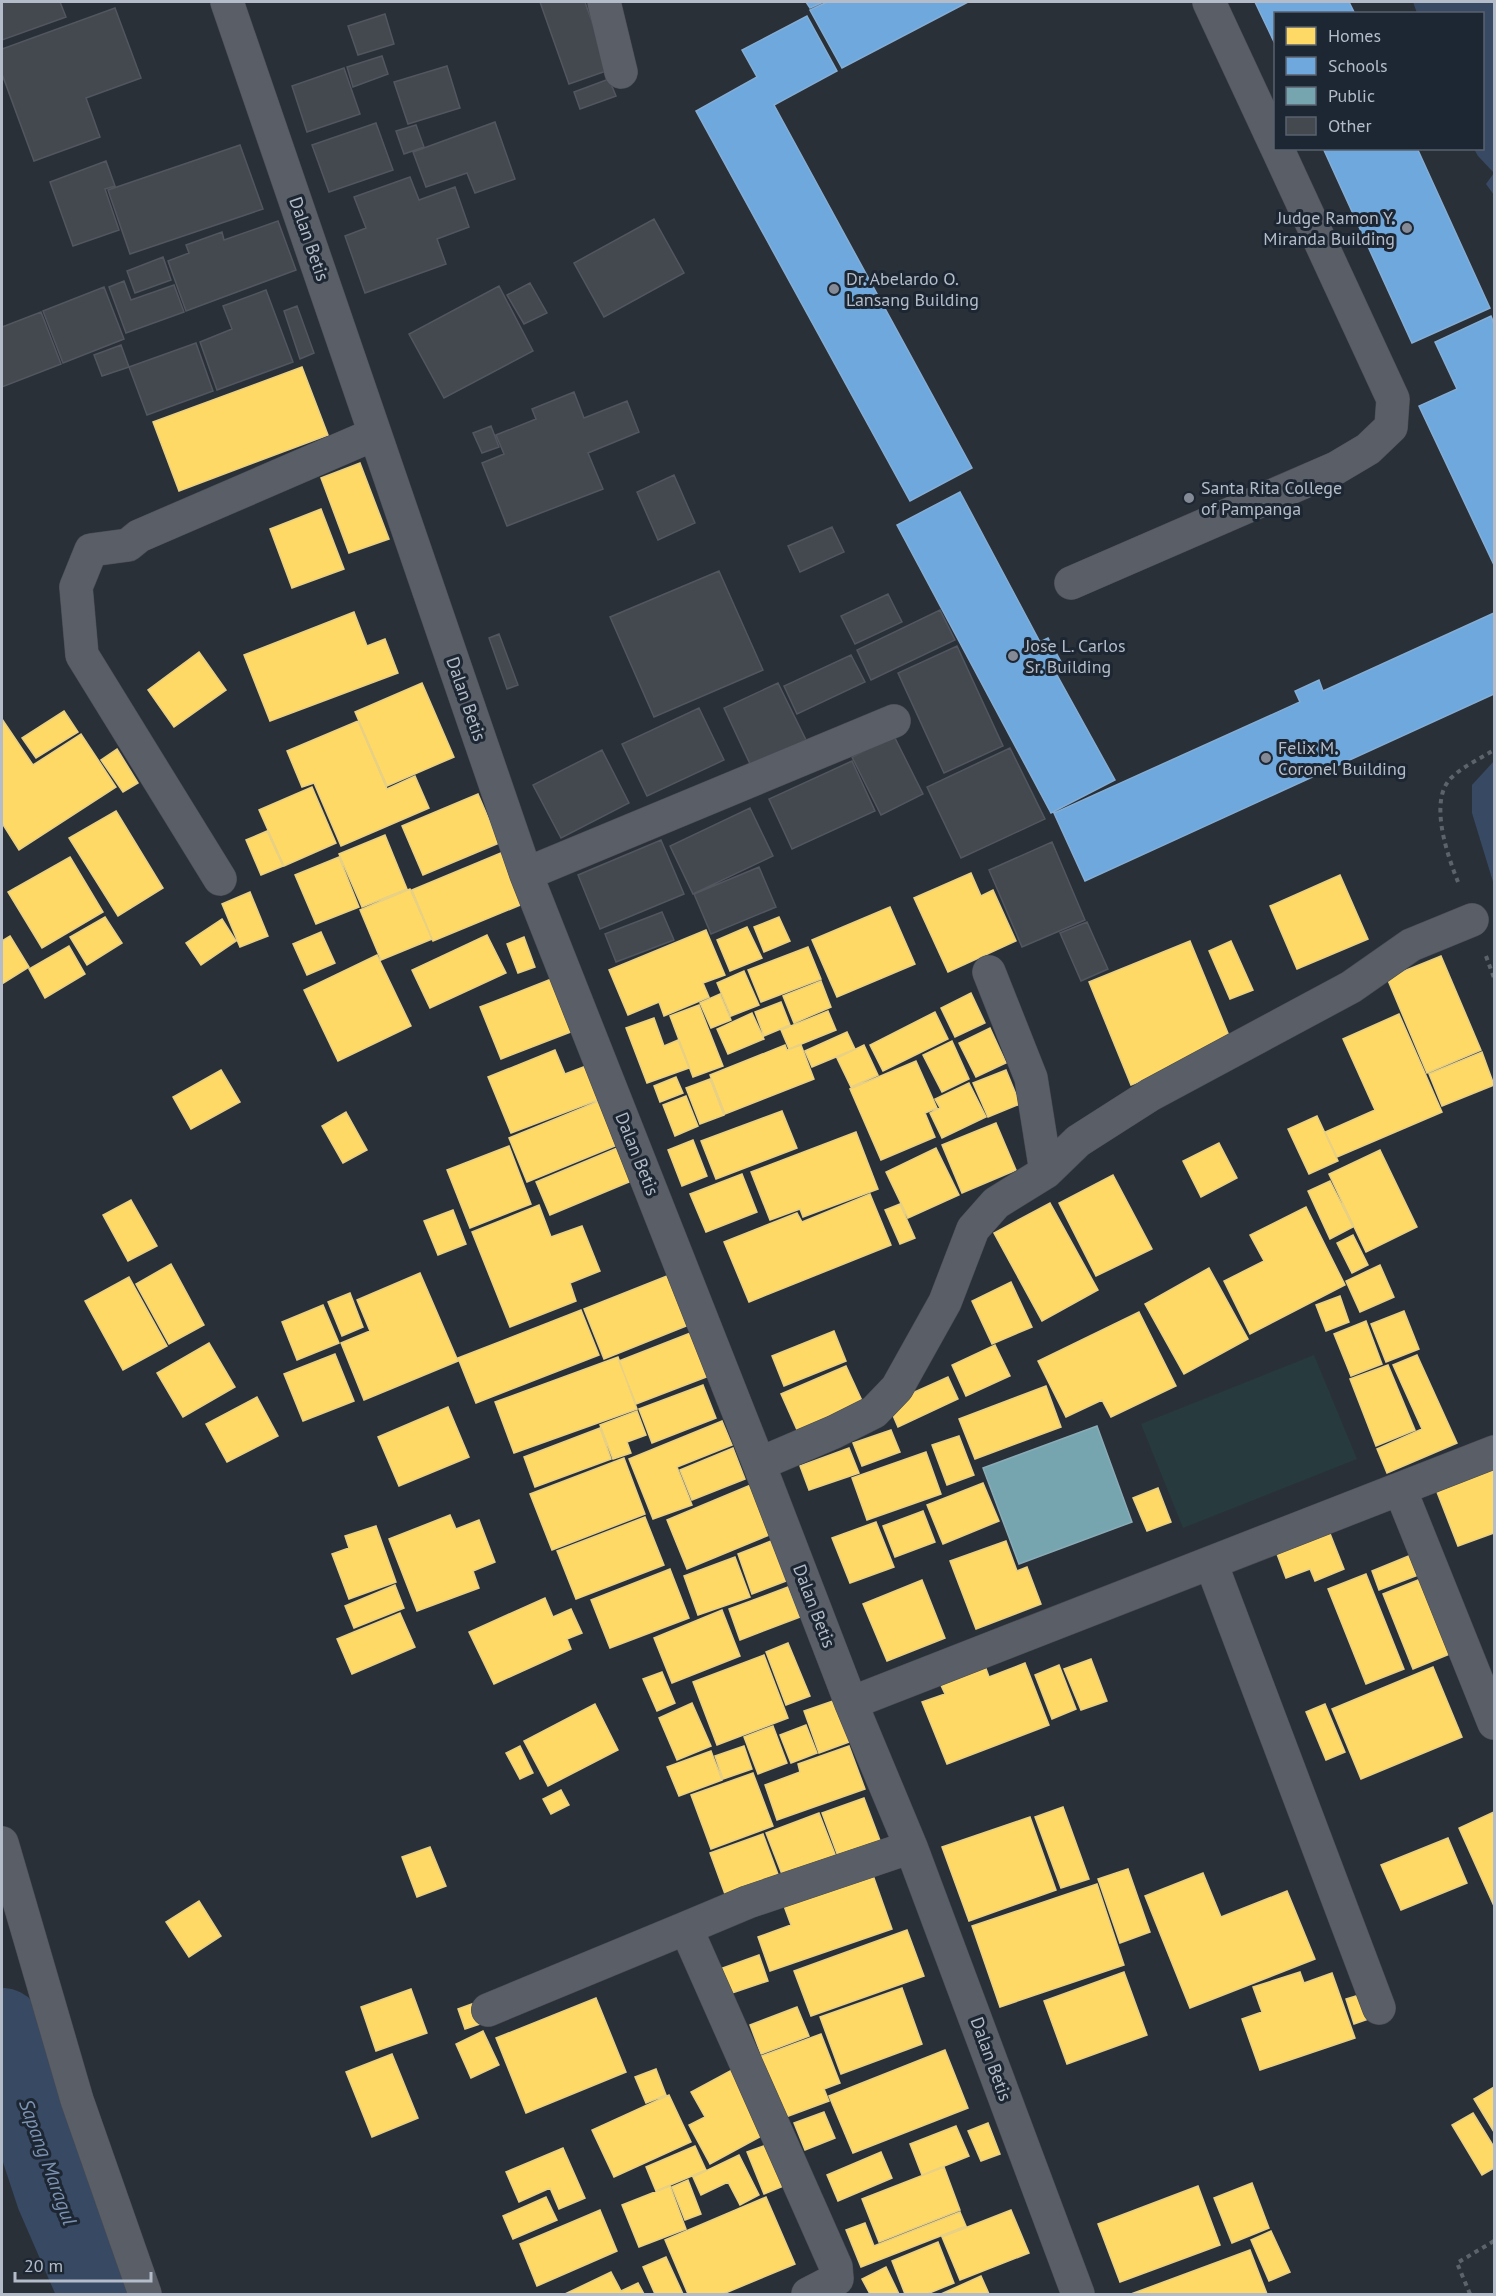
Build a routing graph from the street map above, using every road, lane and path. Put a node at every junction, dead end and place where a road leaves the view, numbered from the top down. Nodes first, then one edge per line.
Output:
1 (227, 2) edge
2 (604, 2) edge
3 (1209, 2) edge
4 (621, 72) dead end
5 (1274, 143) edge
6 (1277, 150) edge
7 (375, 434) junction
8 (1071, 583) dead end
9 (894, 722) dead end
10 (1494, 750) edge
11 (526, 874) junction
12 (220, 879) dead end
13 (1472, 920) junction
14 (989, 972) dead end
15 (1494, 978) edge
16 (1046, 1172) junction
17 (1494, 1452) edge
18 (759, 1464) junction
19 (1400, 1488) junction
20 (1211, 1563) junction
21 (851, 1703) junction
22 (1494, 1723) edge
23 (2, 1843) edge
24 (911, 1847) junction
25 (686, 1928) junction
26 (1379, 2008) dead end
27 (488, 2010) dead end
28 (1494, 2241) edge
29 (145, 2295) edge
30 (808, 2295) edge
31 (1078, 2295) edge
32 (1470, 2295) edge

1 - 7 street, Dalan Betis
2 - 4 street
3 - 5 street
6 - 8 street
7 - 11 street, Dalan Betis
7 - 12 street
9 - 11 street
10 - 13 path
11 - 18 street, Dalan Betis
13 - 15 path
13 - 16 street
14 - 16 street
16 - 18 street
17 - 19 street
18 - 21 street, Dalan Betis
19 - 20 street
19 - 22 street
20 - 21 street
20 - 26 street
21 - 24 street, Dalan Betis
23 - 29 street
24 - 25 street
24 - 31 street, Dalan Betis
25 - 27 street
25 - 30 street
28 - 32 path

